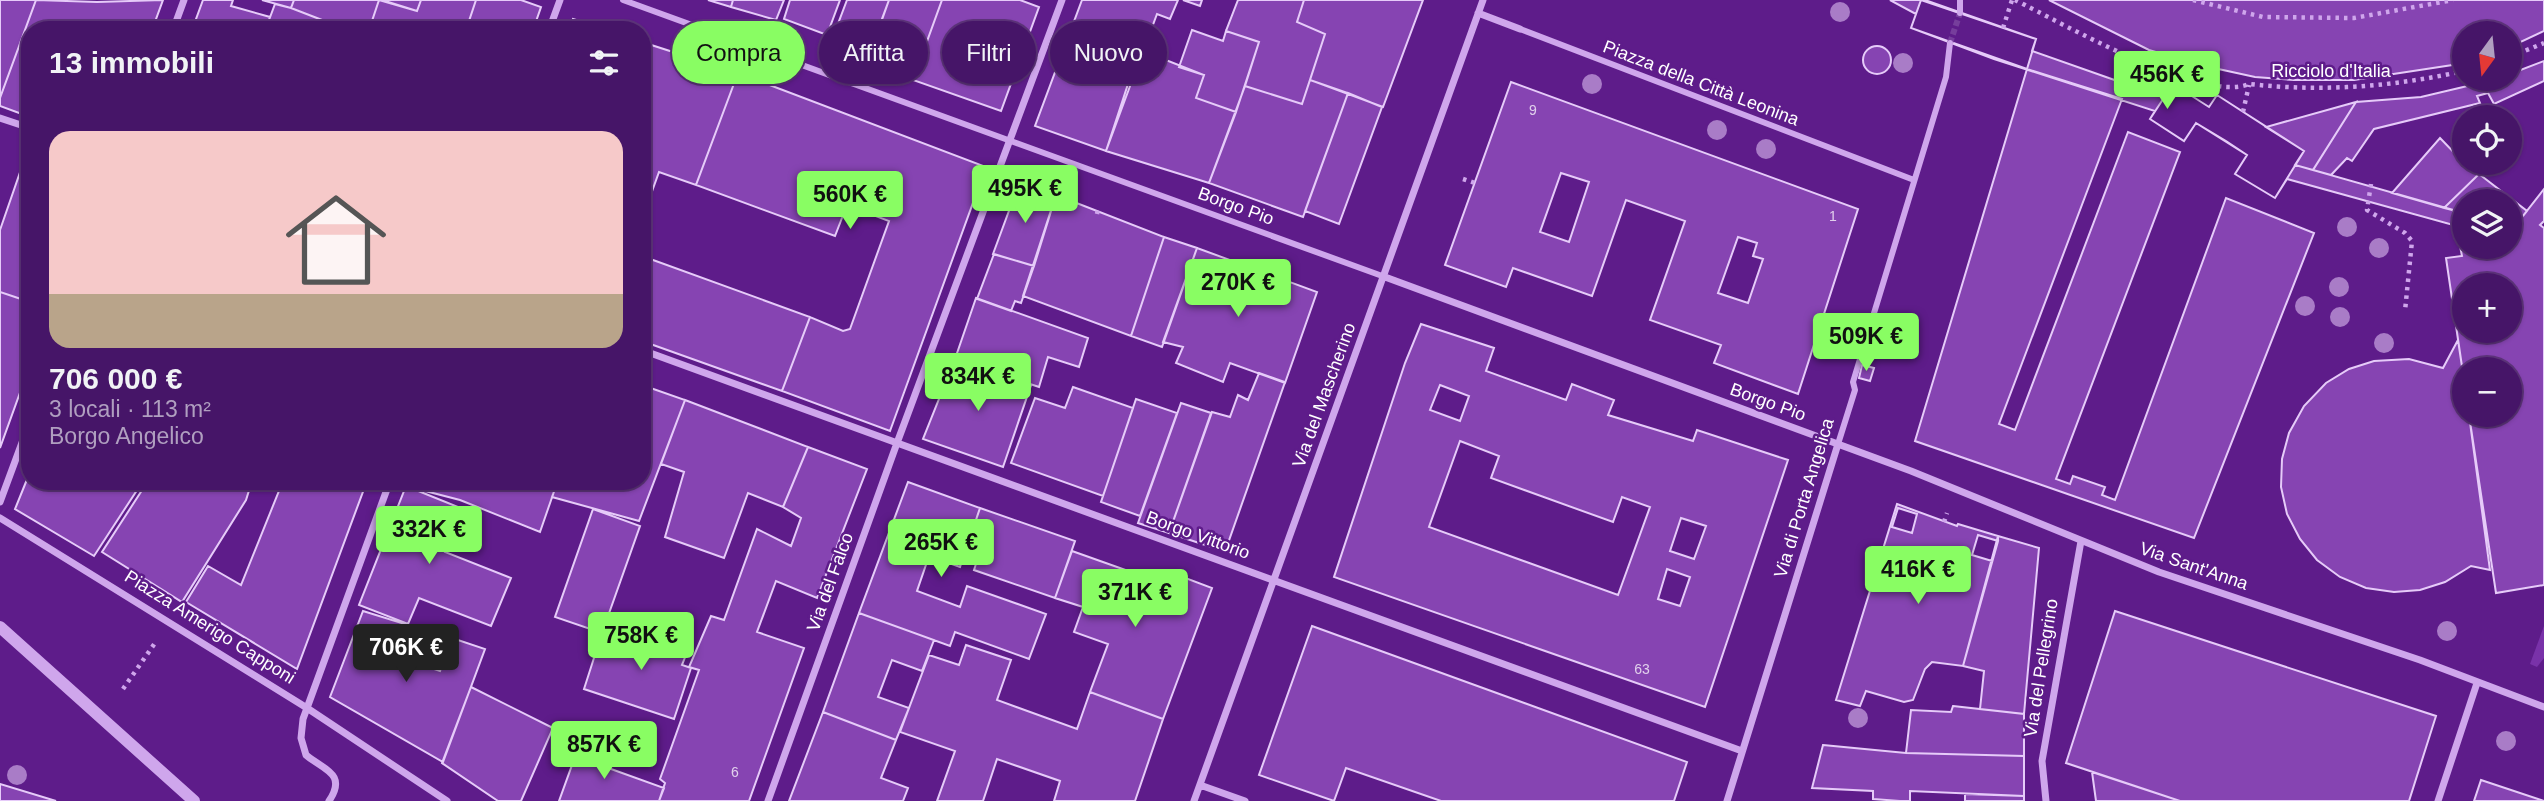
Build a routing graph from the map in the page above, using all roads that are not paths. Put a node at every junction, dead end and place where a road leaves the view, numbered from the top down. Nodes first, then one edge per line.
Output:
1 (184, 0) edge
2 (559, 0) edge
3 (623, 0) edge
4 (1062, 0) edge
5 (1483, 0) edge
6 (1960, 0) edge
7 (1478, 13) junction
8 (1960, 13) tunnel mouth
9 (176, 21) edge
10 (552, 21) edge
11 (1520, 29) joint
12 (1950, 43) tunnel mouth
13 (0, 118) edge
14 (21, 125) edge
15 (1010, 138) junction
16 (1914, 180) junction
17 (1385, 277) junction
18 (651, 353) edge
19 (897, 443) junction
20 (1838, 444) junction
21 (21, 445) edge
22 (387, 490) edge
23 (0, 502) edge
24 (0, 517) edge
25 (2081, 541) junction
26 (1274, 580) junction
27 (0, 627) edge
28 (2477, 683) junction
29 (2544, 707) edge
30 (307, 708) junction
31 (1742, 751) junction
32 (1200, 785) junction
33 (194, 801) edge
34 (329, 801) edge
35 (447, 801) edge
36 (768, 801) edge
37 (1194, 801) edge
38 (1245, 801) edge
39 (1727, 801) edge
40 (2046, 801) edge
41 (2438, 801) edge

1 - 9 street
2 - 10 street
3 - 15 street, Borgo Pio
4 - 15 street, Via del Falco
5 - 7 street, Via del Mascherino
6 - 8 street
7 - 11 street, Piazza della Città Leonina
7 - 17 street, Via del Mascherino
11 - 16 street, Piazza della Città Leonina
12 - 16 street, Via di Porta Angelica
13 - 14 street
15 - 17 street, Borgo Pio
15 - 19 street, Via del Falco
16 - 20 street, Via di Porta Angelica
17 - 20 street, Borgo Pio
17 - 26 street, Via del Mascherino
18 - 19 street, Borgo Vittorio
19 - 26 street, Borgo Vittorio
19 - 36 street, Via del Falco
20 - 25 street, Via Sant'Anna
20 - 31 street, Via di Porta Angelica
21 - 23 street
22 - 30 street
24 - 30 street, Piazza Amerigo Capponi
25 - 28 street, Via Sant'Anna
25 - 40 street, Via del Pellegrino
26 - 31 street, Borgo Vittorio
26 - 32 street, Via del Mascherino
27 - 33 street
28 - 29 street, Via Sant'Anna
28 - 41 street
30 - 34 street
30 - 35 street, Piazza Amerigo Capponi
31 - 39 street, Via di Porta Angelica
32 - 37 street, Via del Mascherino
32 - 38 street

